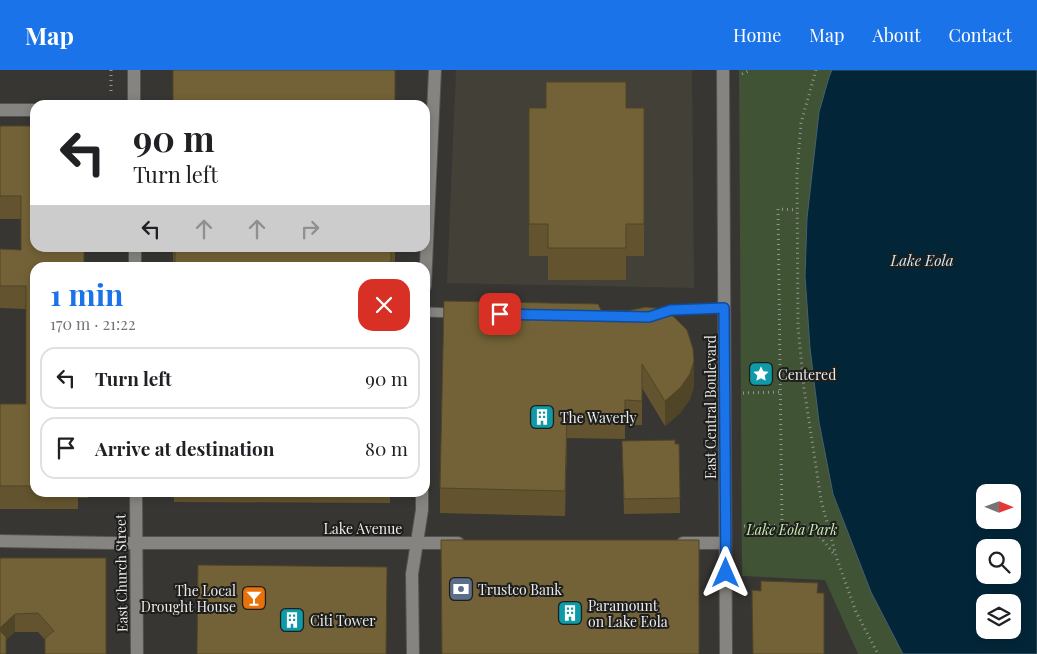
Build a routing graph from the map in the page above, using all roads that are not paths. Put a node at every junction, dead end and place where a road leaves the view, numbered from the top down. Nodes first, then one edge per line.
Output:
1 (134, 70) edge
2 (435, 70) edge
3 (723, 70) edge
4 (134, 100) edge
5 (0, 110) edge
6 (30, 110) edge
7 (430, 178) edge
8 (724, 308) junction
9 (430, 312) edge
10 (464, 313) edge
11 (581, 316) edge
12 (640, 317) edge
13 (649, 317) edge
14 (136, 497) edge
15 (422, 497) edge
16 (0, 541) edge
17 (136, 542) junction
18 (416, 543) junction
19 (466, 543) edge
20 (672, 543) edge
21 (725, 543) junction
22 (137, 654) edge
23 (413, 654) edge
24 (726, 654) edge

1 - 4 street
2 - 7 street
3 - 8 street, East Central Boulevard
5 - 6 street
8 - 13 lane
8 - 21 street, East Central Boulevard
9 - 10 lane
11 - 12 lane
14 - 17 street, East Church Street
15 - 18 street
16 - 17 street, Lake Avenue
17 - 18 street, Lake Avenue
17 - 22 street, East Church Street
18 - 19 street, Lake Avenue
18 - 23 street
20 - 21 street
21 - 24 street, East Central Boulevard

